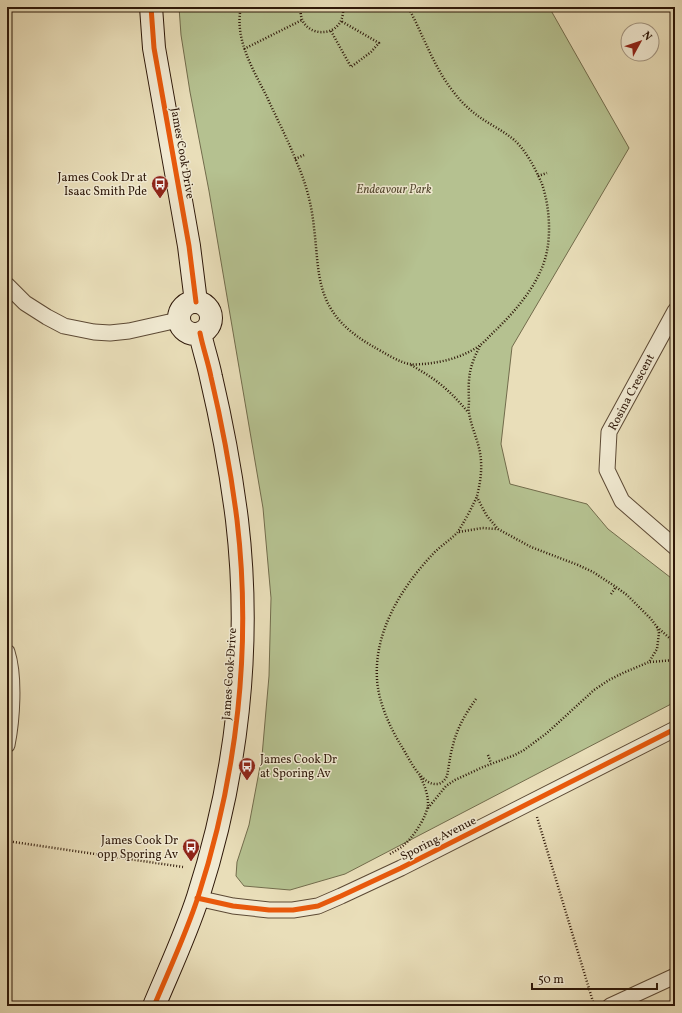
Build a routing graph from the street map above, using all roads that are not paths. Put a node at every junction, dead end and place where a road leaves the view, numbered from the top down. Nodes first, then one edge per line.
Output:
1 (151, 7) edge
2 (7, 285) edge
3 (196, 302) junction
4 (675, 311) edge
5 (178, 320) junction
6 (200, 333) junction
7 (675, 547) edge
8 (7, 652) edge
9 (675, 729) edge
10 (7, 745) edge
11 (197, 898) junction
12 (675, 976) edge
13 (154, 1006) edge
14 (610, 1006) edge

1 - 3 street, James Cook Drive
2 - 5 street
3 - 5 street
3 - 6 street
4 - 7 street, Rosina Crescent
5 - 6 street
6 - 11 street, James Cook Drive
8 - 10 street
9 - 11 street, Sporing Avenue
11 - 13 street, James Cook Drive
12 - 14 street

